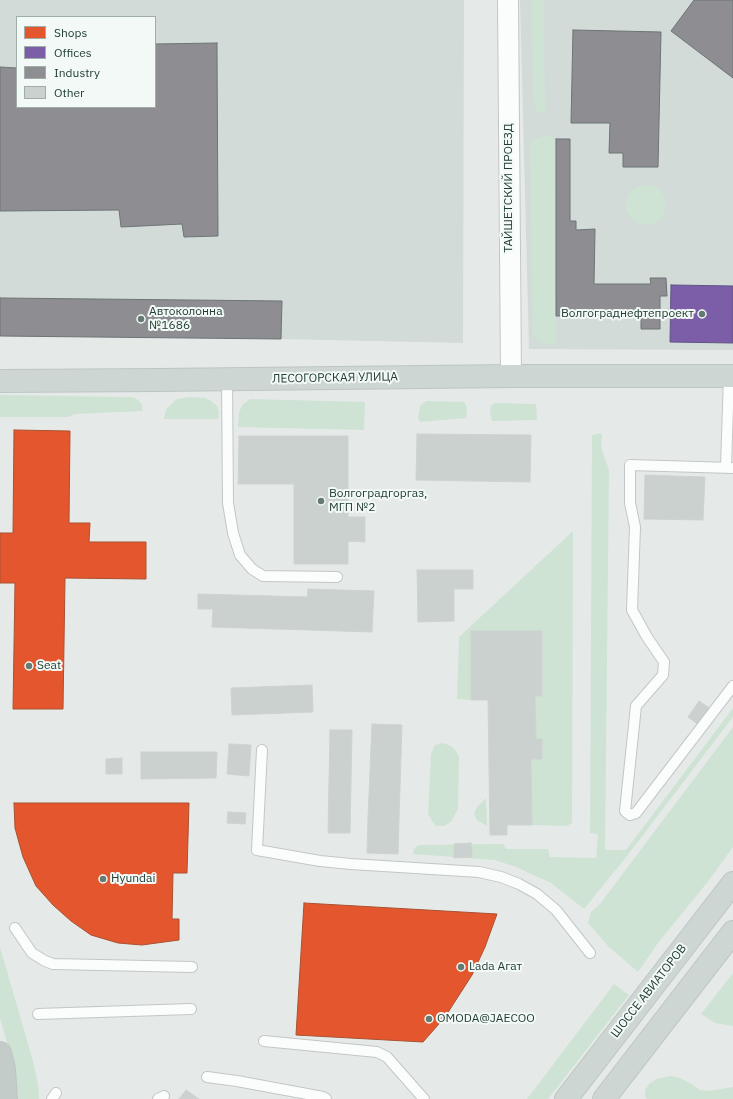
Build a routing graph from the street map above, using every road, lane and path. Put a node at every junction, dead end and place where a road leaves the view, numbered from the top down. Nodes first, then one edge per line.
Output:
1 (508, 0) edge
2 (511, 376) junction
3 (731, 376) edge
4 (227, 380) junction
5 (0, 381) edge
6 (730, 468) edge
7 (337, 577) dead end
8 (733, 686) edge
9 (262, 750) dead end
10 (733, 883) edge
11 (15, 928) dead end
12 (733, 932) edge
13 (590, 952) dead end
14 (192, 967) dead end
15 (192, 1009) dead end
16 (38, 1014) dead end
17 (264, 1041) dead end
18 (0, 1053) edge
19 (207, 1077) dead end
20 (6, 1099) edge
21 (326, 1099) edge
22 (424, 1099) edge
23 (566, 1099) edge
24 (604, 1099) edge

1 - 2 street, ТАЙШЕТСКИЙ ПРОЕЗД
2 - 3 main road, ЛЕСОГОРСКАЯ УЛИЦА
2 - 4 main road, ЛЕСОГОРСКАЯ УЛИЦА
3 - 6 lane
4 - 5 main road, ЛЕСОГОРСКАЯ УЛИЦА
4 - 7 lane
6 - 8 lane
9 - 13 lane
10 - 23 main road, ШОССЕ АВИАТОРОВ
11 - 14 lane
12 - 24 main road
15 - 16 lane
17 - 22 lane
18 - 20 highway
19 - 21 lane

